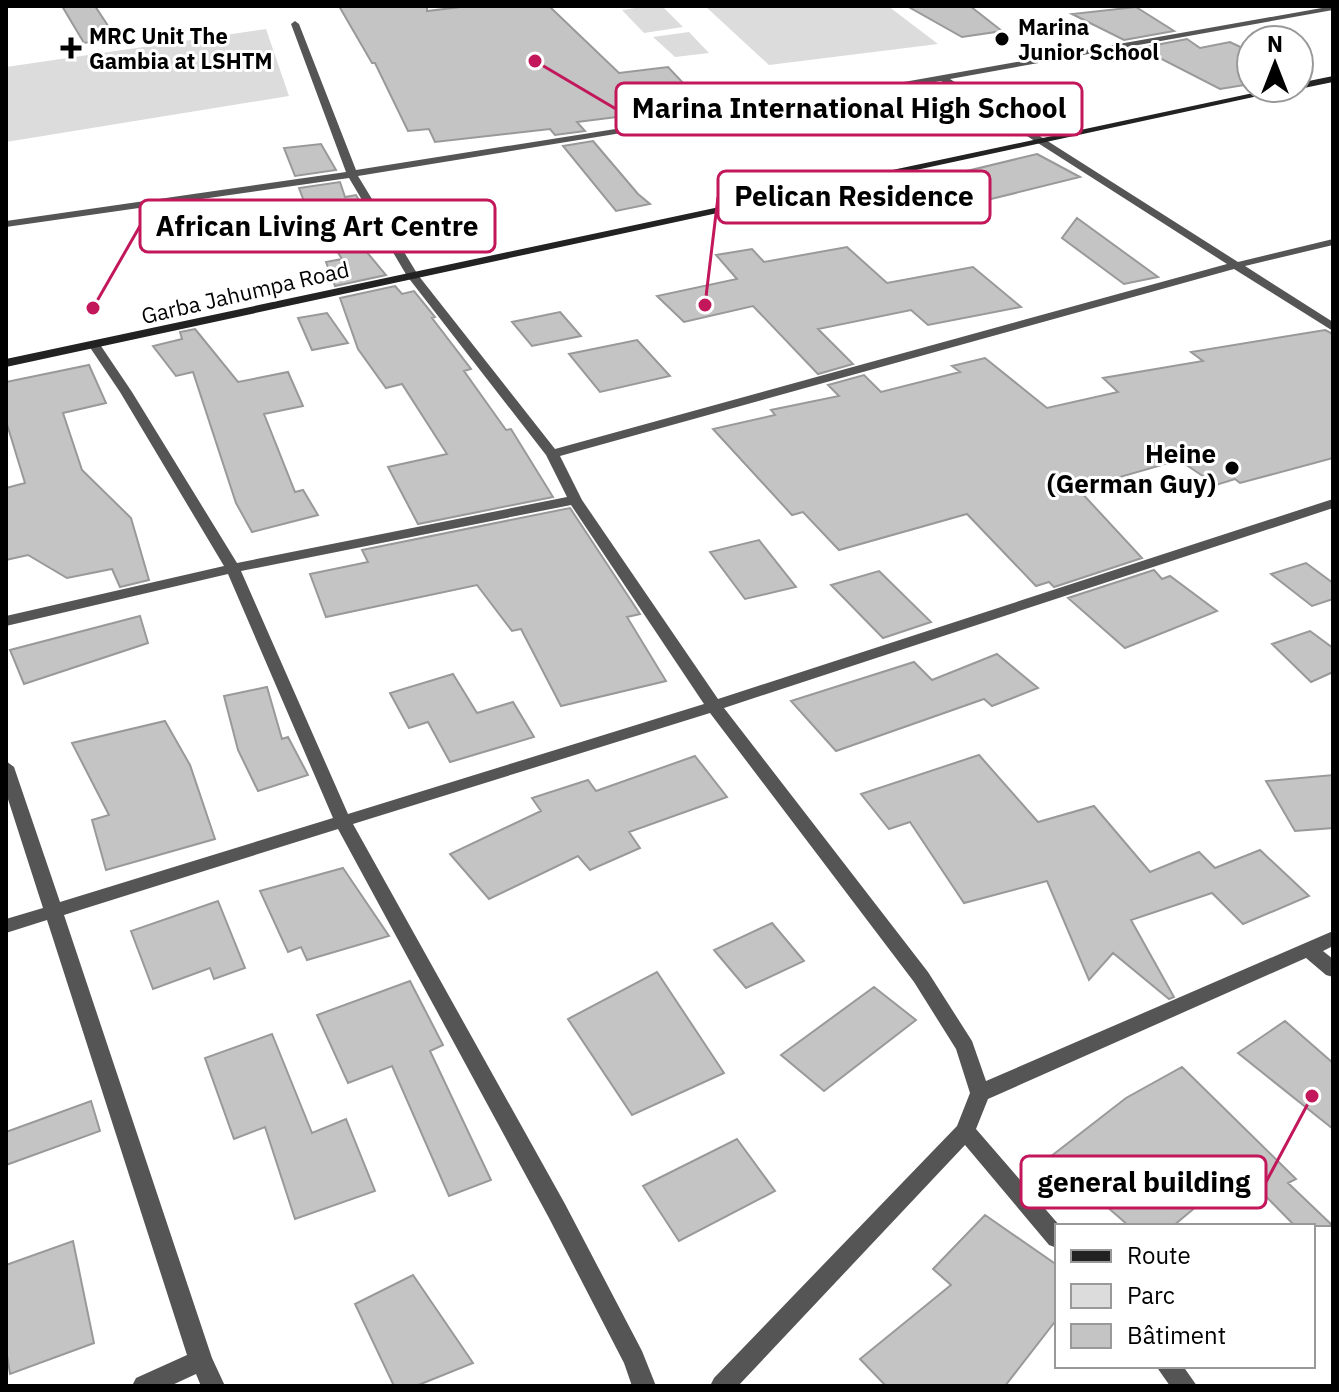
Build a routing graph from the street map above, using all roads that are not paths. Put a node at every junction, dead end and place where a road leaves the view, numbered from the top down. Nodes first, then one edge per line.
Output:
1 (1333, 8) edge
2 (295, 24) dead end
3 (942, 78) junction
4 (1235, 100) edge
5 (1041, 142) junction
6 (353, 176) junction
7 (6, 224) edge
8 (1333, 242) edge
9 (1233, 266) junction
10 (413, 276) junction
11 (1333, 327) edge
12 (95, 346) junction
13 (6, 363) edge
14 (552, 454) junction
15 (575, 500) junction
16 (1333, 503) edge
17 (233, 568) junction
18 (6, 621) edge
19 (714, 706) junction
20 (6, 767) edge
21 (343, 822) junction
22 (51, 910) junction
23 (6, 926) edge
24 (1333, 938) edge
25 (1308, 949) junction
26 (1333, 970) edge
27 (980, 1093) junction
28 (965, 1131) junction
29 (1055, 1236) edge
30 (201, 1360) junction
31 (1170, 1368) edge
32 (144, 1386) edge
33 (213, 1386) edge
34 (644, 1386) edge
35 (722, 1386) edge
36 (1185, 1386) edge

1 - 3 street
2 - 6 street
3 - 5 street
3 - 6 street
4 - 5 street, Garba Jahumpa Road
5 - 9 street
5 - 10 street, Garba Jahumpa Road
6 - 7 street
6 - 10 street
8 - 9 street
9 - 11 street
9 - 14 street
10 - 12 street, Garba Jahumpa Road
10 - 14 street
12 - 13 street, Garba Jahumpa Road
12 - 17 street
14 - 15 street
15 - 17 street
15 - 19 street
16 - 19 street
17 - 18 street
17 - 21 street
19 - 21 street
19 - 27 street
20 - 22 street
21 - 22 street
21 - 34 street
22 - 23 street
22 - 30 street
24 - 25 street
25 - 26 street
25 - 27 street
27 - 28 street
28 - 29 street
28 - 35 street
30 - 32 street
30 - 33 street
31 - 36 street

